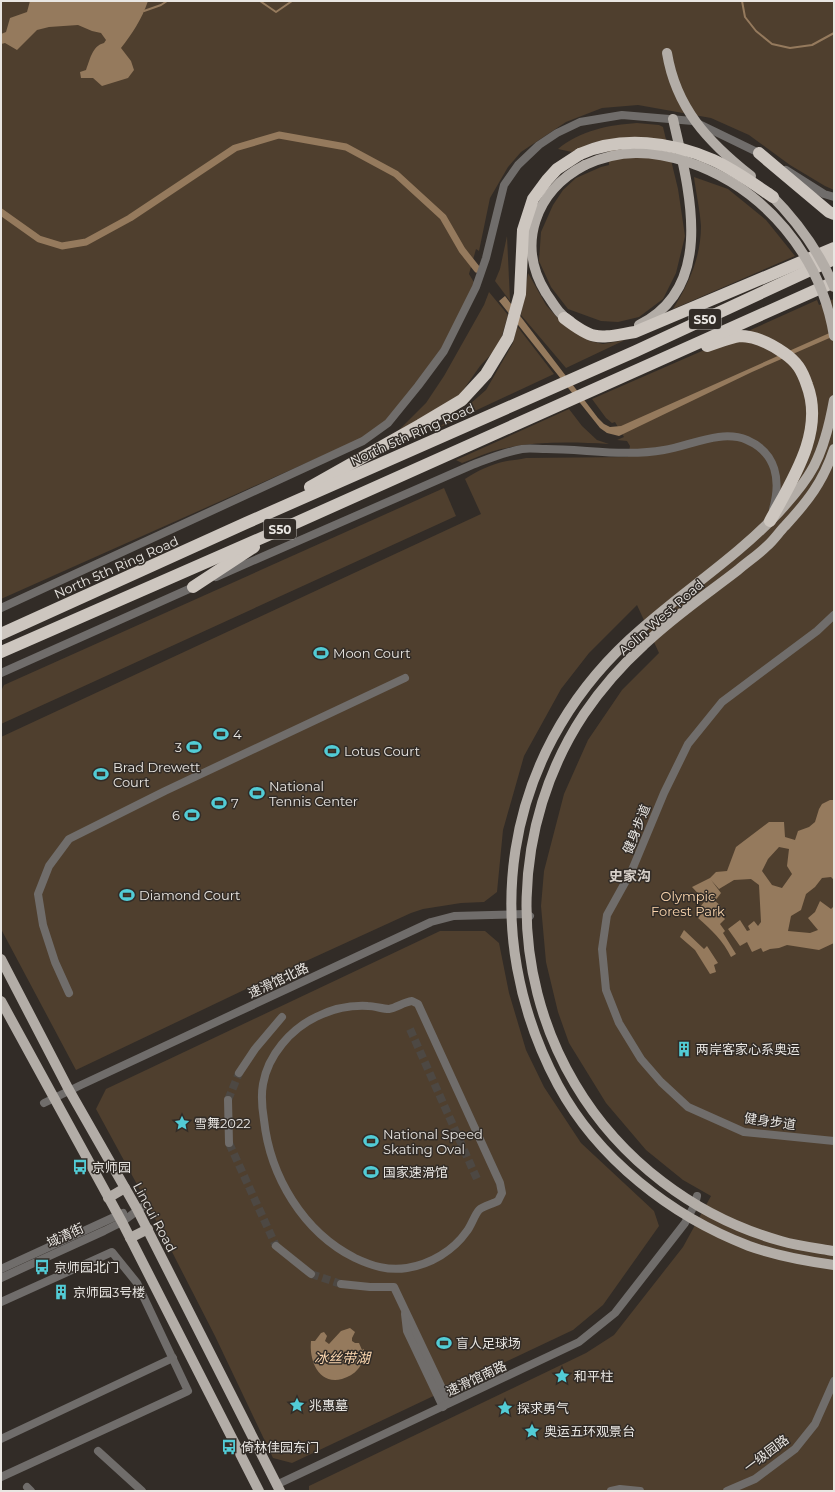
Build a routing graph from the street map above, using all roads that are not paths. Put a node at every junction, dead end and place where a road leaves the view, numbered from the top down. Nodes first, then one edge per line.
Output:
1 (667, 53) dead end
2 (673, 119) junction
3 (760, 153) junction
4 (582, 159) junction
5 (773, 197) junction
6 (834, 197) edge
7 (834, 214) edge
8 (834, 248) edge
9 (834, 259) edge
10 (834, 282) edge
11 (834, 287) edge
12 (564, 318) junction
13 (834, 336) edge
14 (656, 362) junction
15 (834, 400) edge
16 (834, 449) edge
17 (834, 453) edge
18 (829, 464) junction
19 (770, 521) junction
20 (246, 523) junction
21 (282, 529) junction
22 (193, 587) junction
23 (1, 608) edge
24 (834, 615) edge
25 (1, 634) edge
26 (1, 652) edge
27 (1, 672) edge
28 (405, 678) dead end
29 (512, 914) junction
30 (528, 915) junction
31 (1, 959) edge
32 (69, 993) dead end
33 (1, 1000) edge
34 (282, 1017) dead end
35 (58, 1068) junction
36 (239, 1073) tunnel mouth
37 (43, 1077) junction
38 (70, 1090) junction
39 (54, 1098) junction
40 (228, 1100) tunnel mouth
41 (44, 1103) dead end
42 (83, 1114) junction
43 (67, 1122) junction
44 (834, 1141) edge
45 (229, 1144) tunnel mouth
46 (126, 1188) junction
47 (108, 1198) junction
48 (696, 1200) junction
49 (140, 1208) junction
50 (476, 1214) joint
51 (688, 1216) junction
52 (120, 1218) junction
53 (148, 1230) junction
54 (130, 1238) junction
55 (276, 1246) tunnel mouth
56 (834, 1251) edge
57 (834, 1265) edge
58 (1, 1269) edge
59 (311, 1274) tunnel mouth
60 (1, 1278) edge
61 (341, 1284) tunnel mouth
62 (1, 1302) edge
63 (173, 1358) junction
64 (834, 1381) edge
65 (446, 1405) junction
66 (1, 1439) edge
67 (98, 1451) dead end
68 (1, 1477) edge
69 (278, 1488) edge
70 (142, 1491) edge
71 (259, 1491) edge
72 (611, 1491) edge
73 (640, 1491) edge
74 (727, 1491) edge

1 - 5 main road, bridge
2 - 3 street
2 - 12 main road
2 - 23 street
3 - 6 street
3 - 7 highway
4 - 5 highway, bridge
4 - 12 main road
4 - 13 main road, bridge
4 - 20 highway
5 - 11 main road, bridge
8 - 12 highway
9 - 20 highway, North 5th Ring Road / S50
10 - 14 highway, S50
14 - 19 highway
14 - 21 highway, S50
15 - 19 main road, Aolin West Road
16 - 18 main road
17 - 18 main road
18 - 30 main road, Aolin West Road
19 - 22 street
19 - 29 main road, Aolin West Road
20 - 25 highway, North 5th Ring Road / S50
21 - 22 highway
21 - 26 highway, S50
22 - 27 street
24 - 44 street, 健身步道
28 - 32 street
29 - 30 street, 速滑馆北路
29 - 38 street, 速滑馆北路
29 - 51 main road, Aolin West Road
30 - 48 main road, Aolin West Road
31 - 35 main road, Lincui Road
33 - 37 main road
34 - 36 street
35 - 37 main road
35 - 38 main road, Lincui Road
37 - 39 main road
38 - 39 street, 速滑馆北路
38 - 42 main road, Lincui Road
39 - 41 street, 速滑馆北路
39 - 43 main road
40 - 45 street
42 - 43 main road
42 - 46 main road, Lincui Road
43 - 47 main road
46 - 47 main road
46 - 49 main road, Lincui Road
47 - 52 main road
48 - 51 street, 速滑馆南路
48 - 56 main road, Aolin West Road
49 - 52 street, 域清街
49 - 53 main road, Lincui Road
50 - 50 street
51 - 57 main road, Aolin West Road
51 - 65 street, 速滑馆南路
52 - 54 main road
52 - 58 street, 域清街
52 - 60 street, 域清街
53 - 54 main road
53 - 69 main road, Lincui Road
54 - 71 main road
55 - 59 street
61 - 65 street
62 - 63 street
63 - 66 street
63 - 68 street
64 - 74 street, 一级园路
65 - 69 street, 速滑馆南路
67 - 70 street
72 - 73 street

